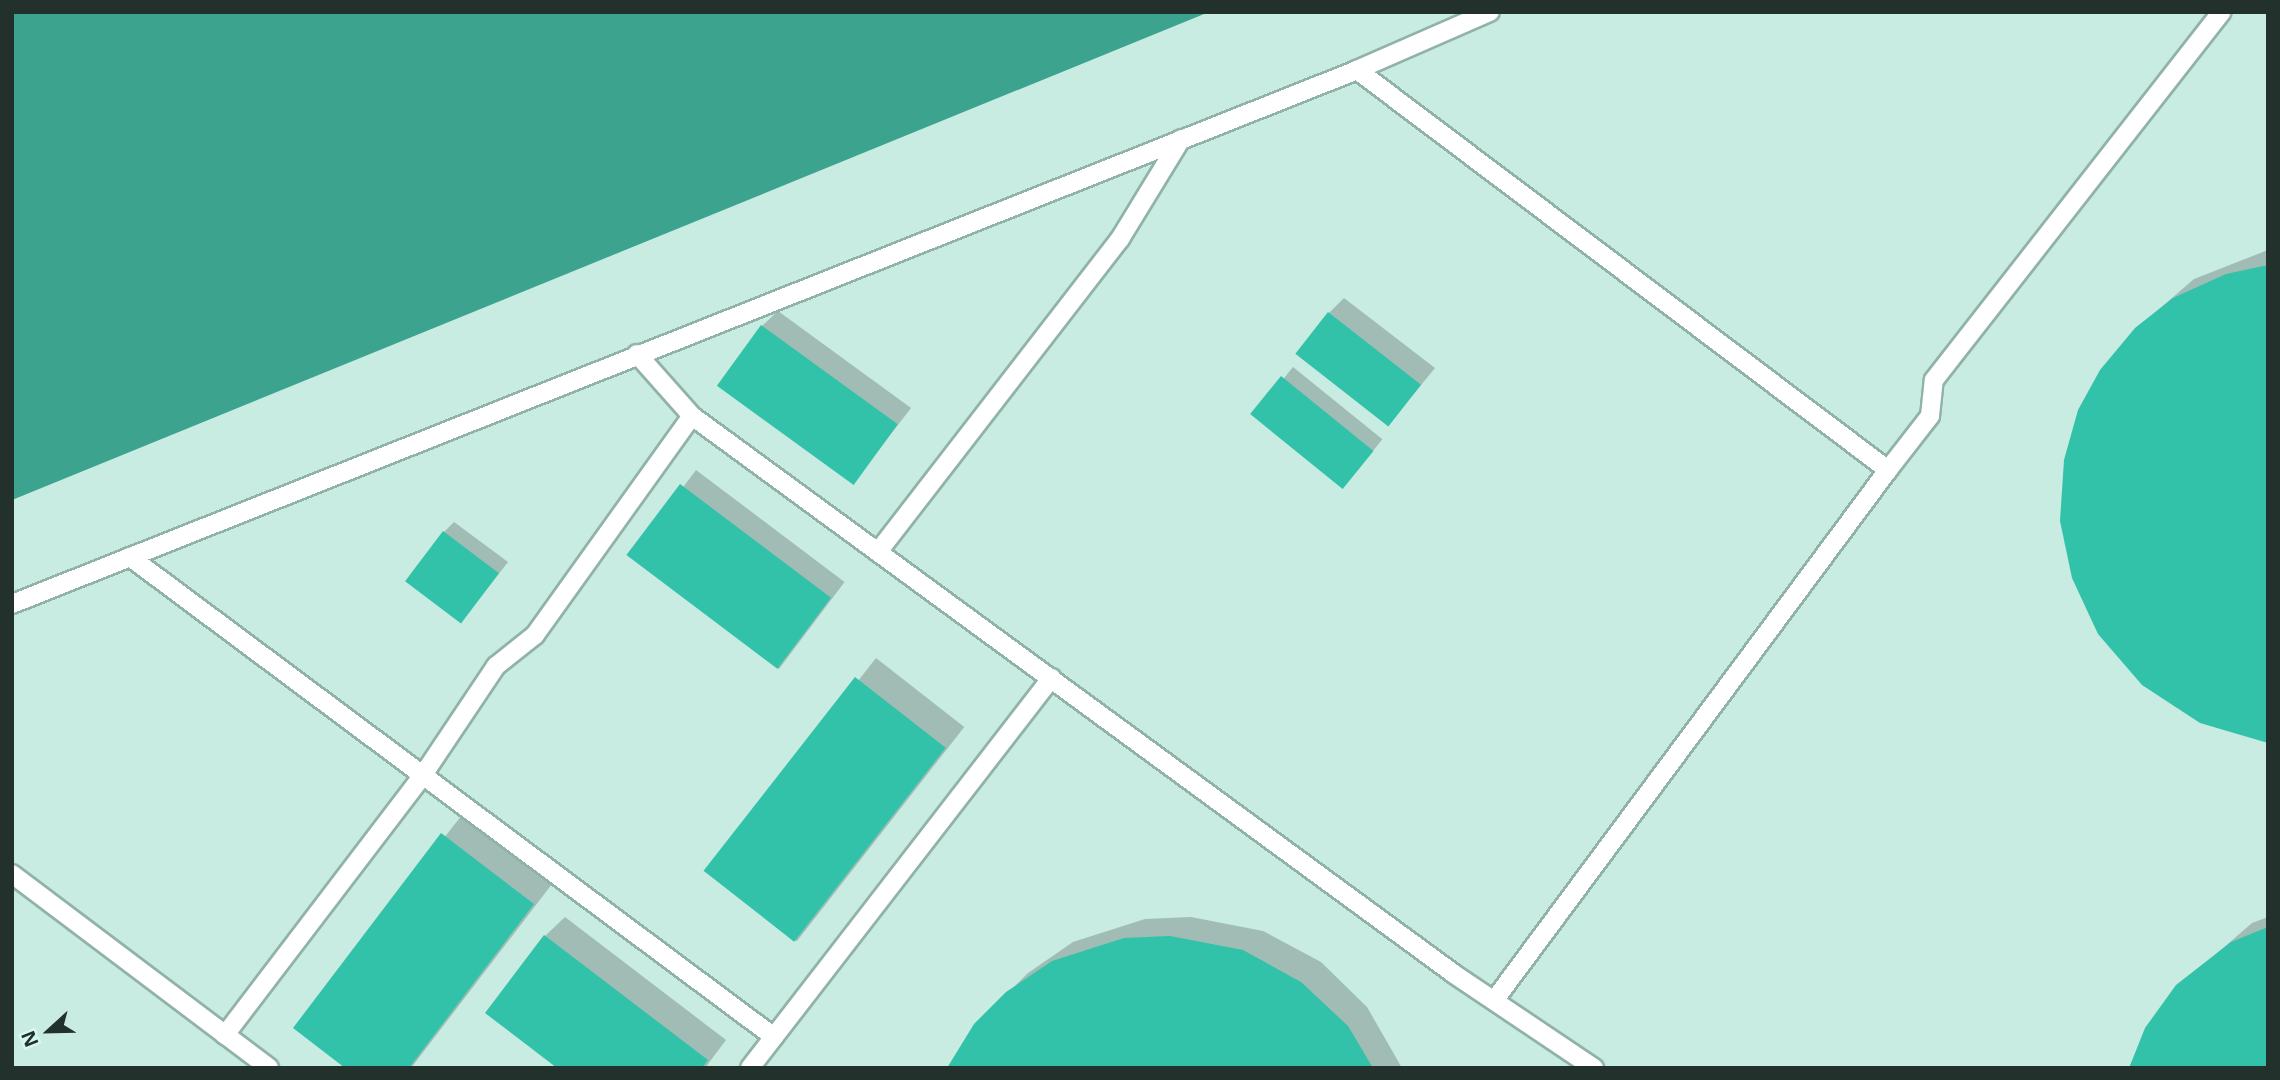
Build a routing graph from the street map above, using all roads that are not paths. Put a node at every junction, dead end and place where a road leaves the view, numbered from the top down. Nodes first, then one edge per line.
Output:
1 (1490, 12) edge
2 (2222, 12) edge
3 (1357, 69) junction
4 (1181, 139) junction
5 (636, 354) junction
6 (692, 416) junction
7 (1888, 470) junction
8 (878, 552) junction
9 (130, 557) junction
10 (12, 604) edge
11 (1051, 678) junction
12 (423, 775) junction
13 (12, 874) edge
14 (1496, 998) junction
15 (225, 1035) junction
16 (774, 1037) junction
17 (269, 1068) edge
18 (750, 1068) edge
19 (1594, 1068) edge

1 - 3 lane
2 - 7 lane
3 - 4 lane
3 - 7 lane
4 - 5 lane
4 - 8 lane
5 - 6 lane
5 - 9 lane
6 - 8 lane
6 - 12 lane
7 - 14 lane
8 - 11 lane
9 - 10 lane
9 - 12 lane
11 - 14 lane
11 - 16 lane
12 - 15 lane
12 - 16 lane
13 - 15 lane
14 - 19 lane
15 - 17 lane
16 - 18 lane

